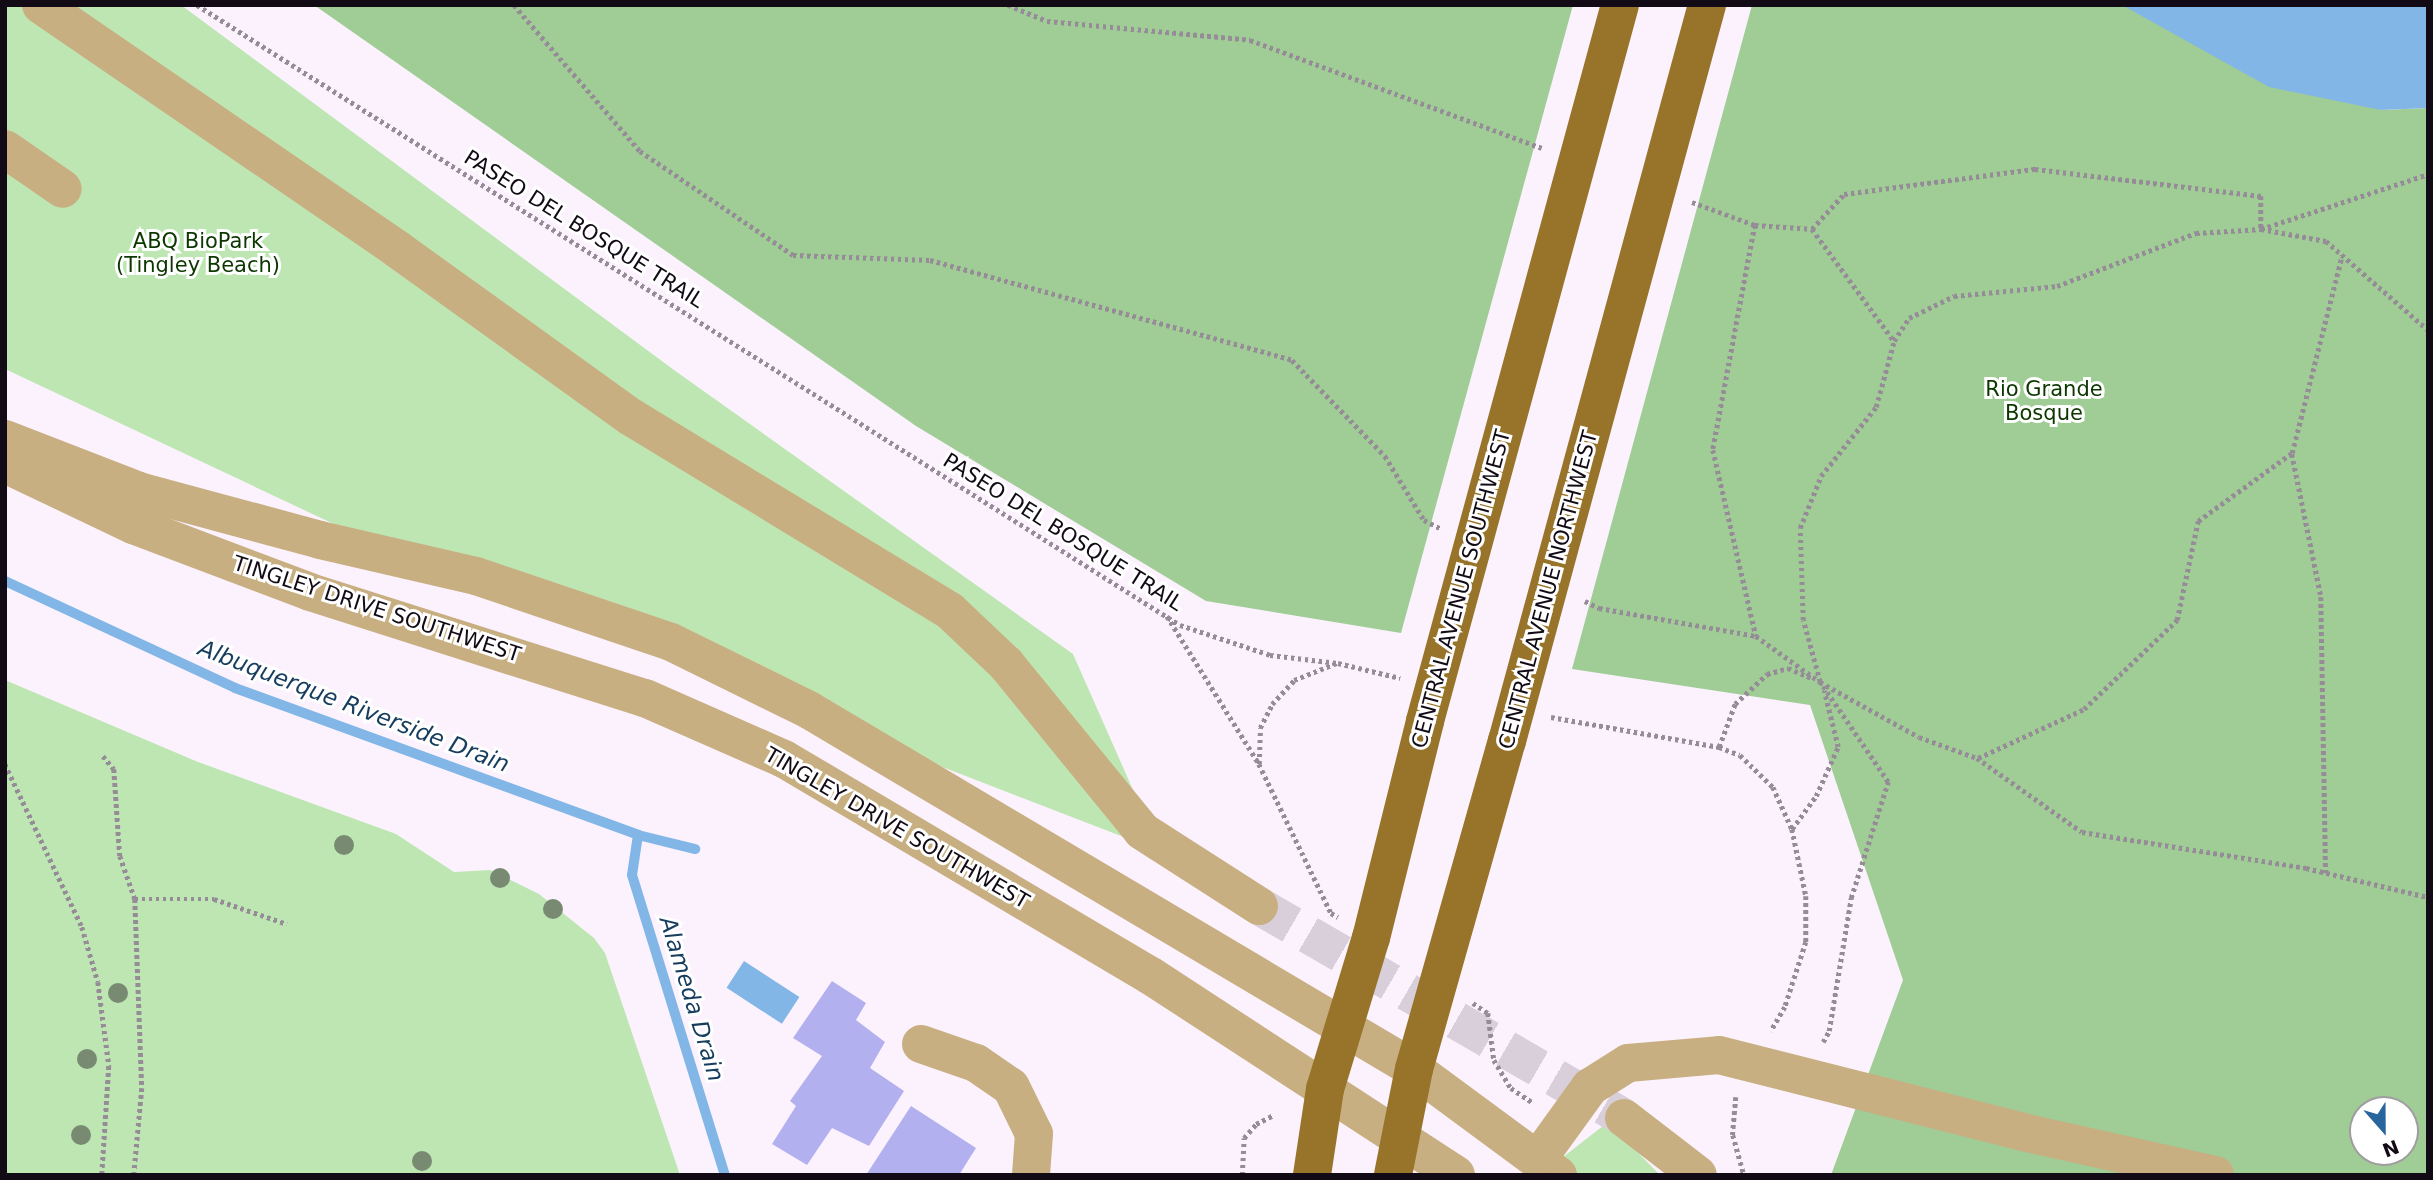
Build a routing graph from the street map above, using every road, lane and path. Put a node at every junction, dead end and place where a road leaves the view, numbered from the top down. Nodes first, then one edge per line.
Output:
1 (41, 5) edge
2 (197, 5) edge
3 (514, 5) edge
4 (1620, 5) edge
5 (1707, 5) edge
6 (5, 149) edge
7 (2428, 174) edge
8 (63, 189) dead end
9 (1755, 225) dead end
10 (1812, 229) junction
11 (2261, 229) junction
12 (2342, 255) junction
13 (2428, 330) edge
14 (1894, 341) junction
15 (5, 439) edge
16 (2292, 453) junction
17 (5, 464) edge
18 (1447, 531) dead end
19 (1576, 596) dead end
20 (1166, 616) junction
21 (1756, 636) dead end
22 (1338, 663) junction
23 (1402, 679) dead end
24 (1820, 682) junction
25 (1544, 715) dead end
26 (1719, 747) junction
27 (103, 756) dead end
28 (1977, 758) junction
29 (5, 764) edge
30 (1259, 764) junction
31 (1792, 829) junction
32 (2326, 873) junction
33 (2428, 897) edge
34 (135, 899) junction
35 (1259, 906) tunnel mouth
36 (1331, 913) dead end
37 (287, 924) dead end
38 (1488, 1013) dead end
39 (1344, 1027) junction
40 (921, 1044) dead end
41 (1494, 1060) dead end
42 (1752, 1063) junction
43 (1414, 1069) junction
44 (1804, 1076) junction
45 (1325, 1089) junction
46 (1274, 1115) dead end
47 (1624, 1118) tunnel mouth
48 (1399, 1136) junction
49 (1548, 1167) edge
50 (102, 1175) edge
51 (134, 1175) edge
52 (1031, 1175) edge
53 (1242, 1175) edge
54 (1312, 1175) edge
55 (1393, 1175) edge
56 (1457, 1175) edge
57 (1698, 1175) edge
58 (1744, 1175) edge
59 (2216, 1175) edge

1 - 35 street
2 - 20 path, PASEO DEL BOSQUE TRAIL
3 - 18 path
4 - 39 main road, CENTRAL AVENUE SOUTHWEST, bridge
5 - 43 main road, CENTRAL AVENUE NORTHWEST, bridge
6 - 8 street
7 - 11 path
9 - 10 path
10 - 11 path
10 - 14 path
11 - 12 path
11 - 14 path
12 - 13 path
12 - 16 path
14 - 24 path
15 - 39 street
16 - 28 path
16 - 32 path
17 - 45 street, TINGLEY DRIVE SOUTHWEST
19 - 21 path
20 - 22 path, PASEO DEL BOSQUE TRAIL
20 - 30 path
22 - 23 path, PASEO DEL BOSQUE TRAIL
22 - 30 path
24 - 26 path
24 - 28 path
24 - 31 path
24 - 44 path
25 - 26 path
26 - 31 path
27 - 34 path
28 - 32 path
29 - 50 path
30 - 36 path
31 - 42 path
32 - 33 path
34 - 37 path
34 - 51 path
38 - 41 path
39 - 43 street
39 - 45 main road, CENTRAL AVENUE SOUTHWEST
40 - 52 street
42 - 44 street
42 - 49 street
42 - 58 path
43 - 48 main road, CENTRAL AVENUE NORTHWEST
43 - 49 street
44 - 59 street
45 - 48 street, TINGLEY DRIVE SOUTHWEST
45 - 54 main road, CENTRAL AVENUE SOUTHWEST
46 - 53 path
47 - 57 street
48 - 55 main road, CENTRAL AVENUE NORTHWEST
48 - 56 street, TINGLEY DRIVE SOUTHWEST

